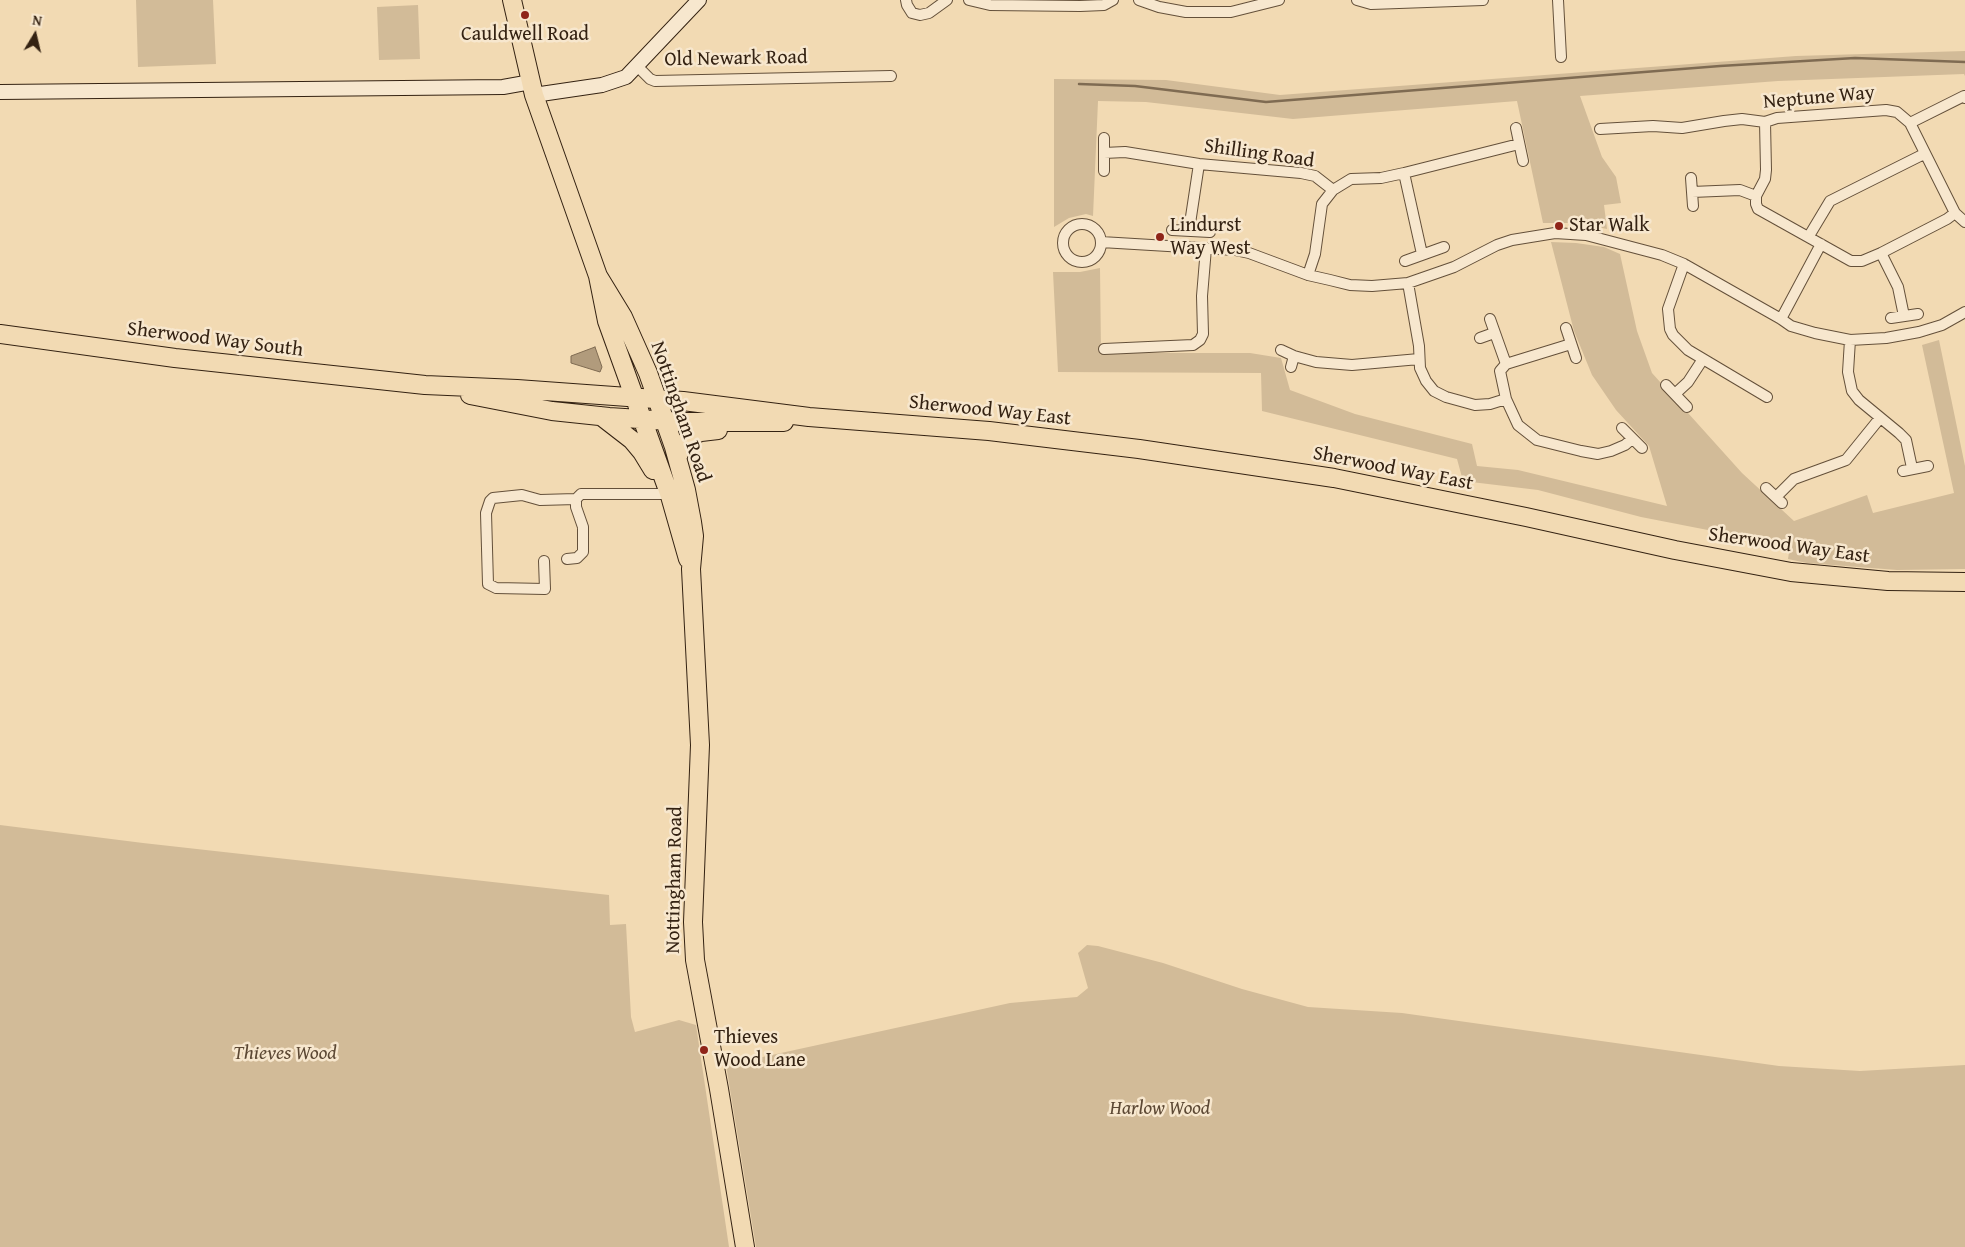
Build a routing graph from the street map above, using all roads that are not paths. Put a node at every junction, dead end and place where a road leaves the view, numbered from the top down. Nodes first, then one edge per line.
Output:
1 (512, 0) edge
2 (699, 0) edge
3 (906, 0) edge
4 (947, 0) edge
5 (969, 0) edge
6 (1114, 0) edge
7 (1140, 0) edge
8 (1279, 0) edge
9 (1357, 0) edge
10 (1477, 0) edge
11 (1483, 0) edge
12 (1558, 0) edge
13 (1561, 57) dead end
14 (638, 67) junction
15 (891, 76) dead end
16 (532, 88) junction
17 (0, 92) edge
18 (1965, 98) edge
19 (1765, 122) junction
20 (1910, 123) junction
21 (1516, 128) dead end
22 (1600, 129) dead end
23 (1613, 129) junction
24 (1104, 138) dead end
25 (1613, 140) dead end
26 (1519, 144) junction
27 (1104, 153) junction
28 (1924, 154) junction
29 (1523, 161) dead end
30 (1199, 164) junction
31 (1104, 171) dead end
32 (1404, 173) junction
33 (1691, 178) dead end
34 (1333, 190) junction
35 (1692, 192) junction
36 (1756, 196) junction
37 (1693, 206) dead end
38 (1955, 213) junction
39 (1965, 222) edge
40 (1172, 230) dead end
41 (1189, 230) junction
42 (1210, 232) dead end
43 (1809, 236) junction
44 (1101, 242) dead end
45 (1821, 244) junction
46 (1444, 247) dead end
47 (1206, 248) junction
48 (1880, 253) junction
49 (1422, 254) junction
50 (1405, 261) dead end
51 (1684, 264) junction
52 (1308, 275) junction
53 (598, 276) junction
54 (1408, 283) junction
55 (1918, 314) dead end
56 (1965, 314) edge
57 (1904, 316) junction
58 (1890, 318) dead end
59 (1490, 319) dead end
60 (1781, 319) junction
61 (1566, 328) dead end
62 (1494, 333) junction
63 (0, 334) edge
64 (1480, 338) dead end
65 (1850, 340) junction
66 (1570, 344) junction
67 (1104, 349) dead end
68 (1281, 350) dead end
69 (1294, 356) junction
70 (1576, 358) dead end
71 (1703, 359) junction
72 (1419, 360) junction
73 (1506, 364) junction
74 (1291, 367) dead end
75 (425, 385) junction
76 (1666, 385) dead end
77 (1674, 394) junction
78 (1767, 397) dead end
79 (1506, 398) junction
80 (1687, 407) dead end
81 (649, 409) junction
82 (601, 416) junction
83 (809, 417) junction
84 (1880, 418) junction
85 (752, 422) junction
86 (1622, 428) dead end
87 (1632, 439) junction
88 (1642, 448) dead end
89 (677, 458) junction
90 (1928, 466) dead end
91 (1766, 488) dead end
92 (678, 493) junction
93 (576, 499) junction
94 (567, 559) dead end
95 (544, 561) dead end
96 (1965, 582) edge
97 (745, 1247) edge

1 - 16 highway, Nottingham Road
2 - 14 street
3 - 4 street
5 - 6 street
7 - 8 street
9 - 10 street
10 - 11 street
12 - 13 street
14 - 15 street, Old Newark Road
14 - 16 street, Old Newark Road
16 - 17 street
16 - 53 highway, Nottingham Road
18 - 20 street
19 - 20 street, Neptune Way
19 - 23 street, Neptune Way
19 - 36 street
20 - 28 street
21 - 26 street
22 - 23 street, Neptune Way
23 - 25 street
24 - 27 street
26 - 29 street
26 - 32 street, Shilling Road
27 - 30 street, Shilling Road
27 - 31 street
28 - 38 street
28 - 43 street
30 - 34 street, Shilling Road
30 - 41 street
32 - 34 street, Shilling Road
32 - 49 street
33 - 35 street
34 - 52 street
35 - 36 street
35 - 37 street
36 - 43 street
38 - 39 street
38 - 48 street
40 - 41 street
41 - 42 street
43 - 45 street
44 - 47 street
45 - 48 street
45 - 60 street
46 - 49 street
47 - 52 street
47 - 67 street
48 - 57 street
49 - 50 street
51 - 54 street
51 - 60 street
51 - 71 street
52 - 54 street
53 - 81 highway, Nottingham Road
53 - 81 highway, Nottingham Road
54 - 72 street
55 - 57 street
56 - 65 street
57 - 58 street
59 - 62 street
60 - 65 street
61 - 66 street
62 - 64 street
62 - 73 street
63 - 75 highway, Sherwood Way South
65 - 84 street
66 - 70 street
66 - 73 street
68 - 69 street
69 - 72 street
69 - 74 street
71 - 77 street
71 - 78 street
72 - 79 street
73 - 79 street
75 - 81 highway, Sherwood Way South
75 - 82 highway, Sherwood Way South
76 - 77 street
77 - 80 street
79 - 87 street
81 - 82 highway, Sherwood Way South
81 - 83 highway, Sherwood Way East
81 - 85 highway
81 - 89 highway, Nottingham Road
81 - 92 highway, Nottingham Road
82 - 92 highway
83 - 85 highway, Sherwood Way East
83 - 96 highway, Sherwood Way East
84 - 90 street
84 - 91 street
85 - 89 highway
86 - 87 street
87 - 88 street
89 - 92 highway, Nottingham Road
92 - 93 street
92 - 97 highway, Nottingham Road
93 - 94 street
93 - 95 street

